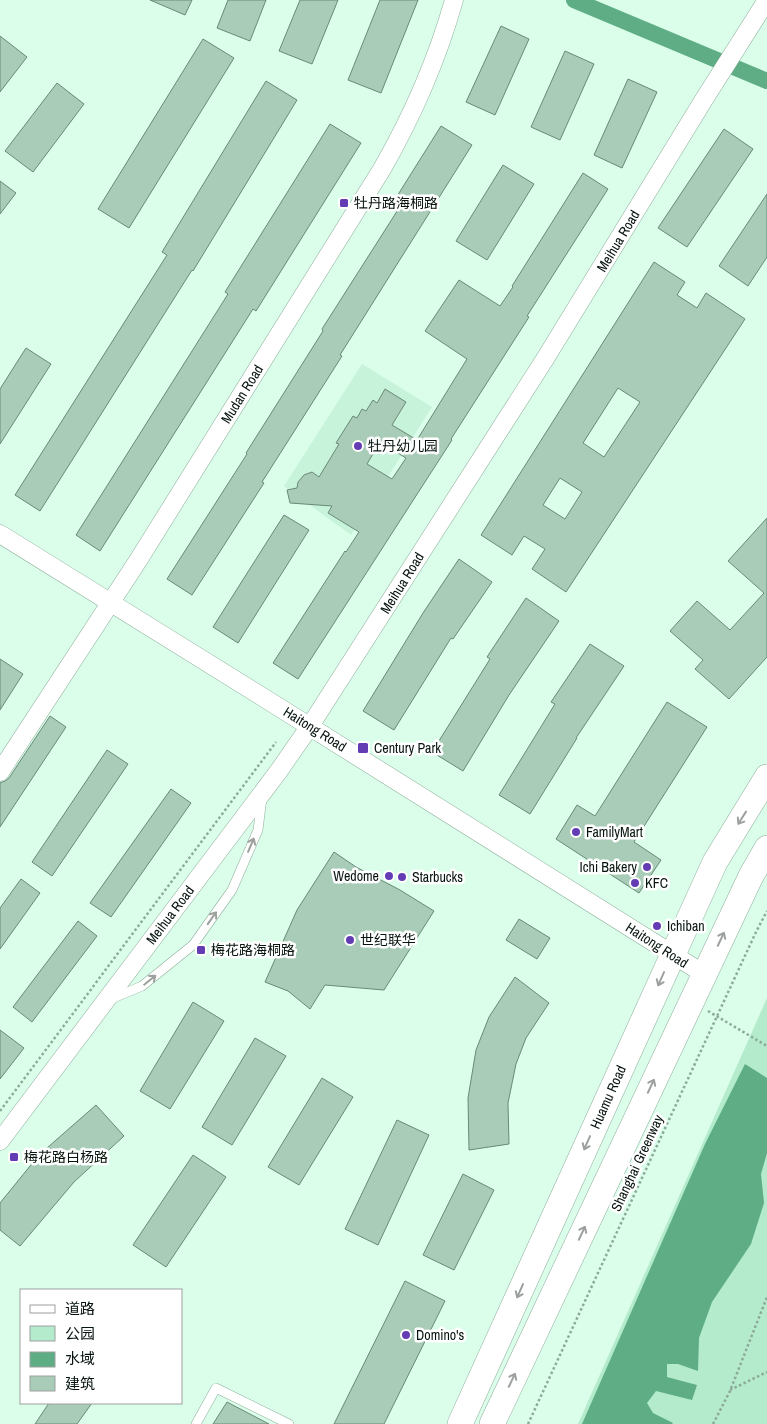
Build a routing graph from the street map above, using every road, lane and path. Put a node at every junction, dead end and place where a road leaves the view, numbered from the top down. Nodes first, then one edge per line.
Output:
1 (454, 0) edge
2 (766, 0) edge
3 (0, 534) edge
4 (112, 602) junction
5 (310, 726) junction
6 (276, 742) dead end
7 (0, 772) edge
8 (767, 777) edge
9 (262, 793) junction
10 (767, 848) edge
11 (767, 911) edge
12 (672, 954) junction
13 (704, 974) junction
14 (106, 1001) junction
15 (708, 1012) dead end
16 (716, 1016) junction
17 (767, 1046) edge
18 (0, 1111) edge
19 (0, 1141) edge
20 (767, 1297) edge
21 (767, 1372) edge
22 (730, 1390) junction
23 (196, 1424) edge
24 (289, 1424) edge
25 (460, 1424) edge
26 (492, 1424) edge
27 (528, 1424) edge
28 (713, 1424) edge

1 - 4 street, Mudan Road
2 - 5 street, Meihua Road
3 - 4 street, Haitong Road
4 - 5 street, Haitong Road
4 - 7 street, Mudan Road
5 - 9 street, Meihua Road
5 - 12 street, Haitong Road
6 - 18 path
8 -> 12 main road, Huamu Road
9 - 14 street, Meihua Road
14 -> 9 lane
13 -> 10 main road
11 - 16 path, Shanghai Greenway
12 - 13 street, Haitong Road
12 -> 25 main road, Huamu Road
26 -> 13 main road
14 - 19 street, Meihua Road
15 - 16 path
16 - 17 path
16 - 27 path, Shanghai Greenway
20 - 22 path
21 - 22 path
22 - 28 path
23 - 24 lane

